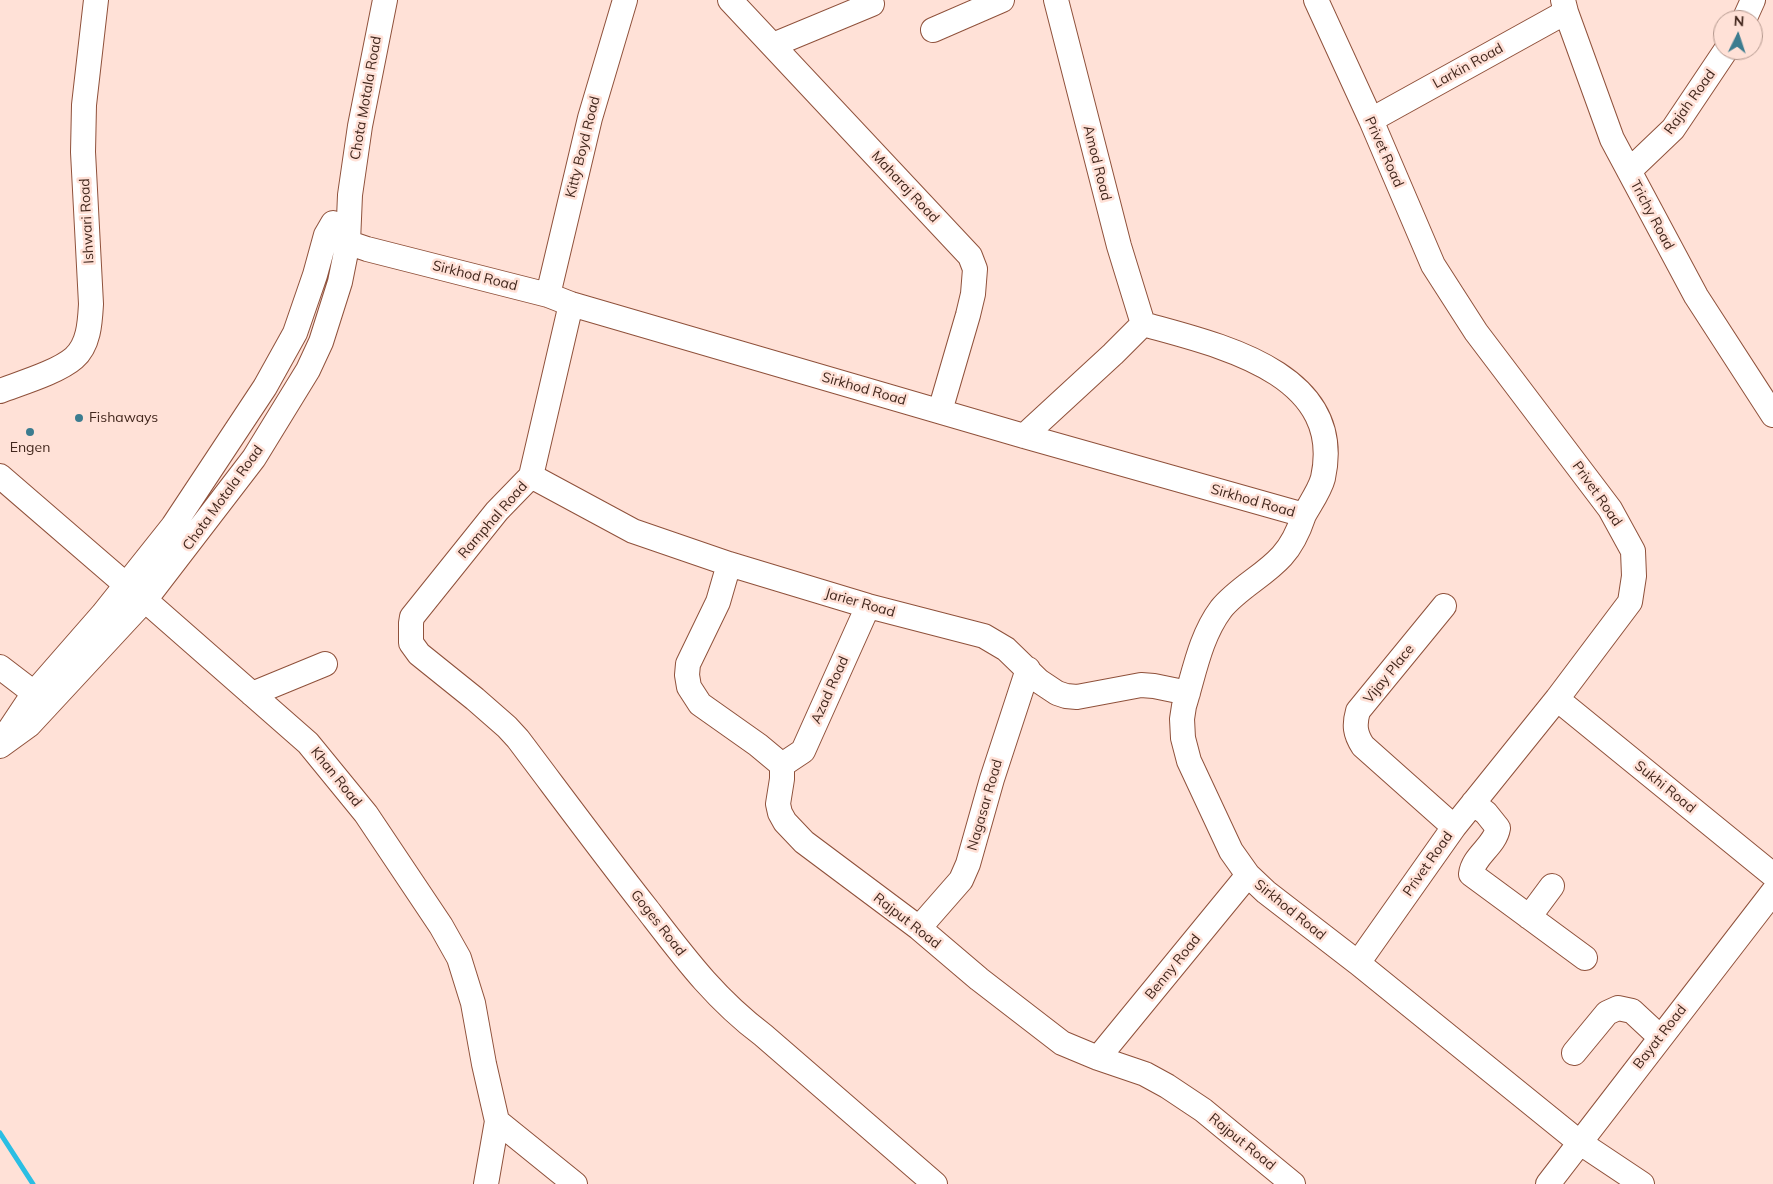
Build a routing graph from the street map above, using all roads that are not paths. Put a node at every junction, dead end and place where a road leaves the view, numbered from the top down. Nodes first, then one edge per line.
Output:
1 (96, 0) edge
2 (385, 0) edge
3 (625, 0) edge
4 (730, 0) edge
5 (1002, 0) edge
6 (1056, 0) edge
7 (1316, 0) edge
8 (872, 4) dead end
9 (1564, 6) edge
10 (933, 30) dead end
11 (773, 45) junction
12 (1719, 60) edge
13 (1371, 120) junction
14 (1629, 172) junction
15 (350, 196) junction
16 (326, 235) junction
17 (348, 242) junction
18 (548, 295) junction
19 (571, 304) junction
20 (1143, 324) junction
21 (0, 391) edge
22 (1770, 404) edge
23 (940, 411) junction
24 (1024, 436) junction
25 (0, 476) edge
26 (531, 476) junction
27 (1304, 515) junction
28 (730, 564) junction
29 (125, 584) junction
30 (145, 600) junction
31 (868, 606) junction
32 (1444, 606) dead end
33 (410, 636) joint
34 (325, 664) dead end
35 (0, 667) edge
36 (1028, 669) junction
37 (34, 693) junction
38 (1188, 693) junction
39 (252, 694) junction
40 (1557, 699) junction
41 (0, 745) edge
42 (782, 765) junction
43 (1473, 803) junction
44 (1454, 827) junction
45 (1248, 875) junction
46 (1773, 875) edge
47 (1552, 886) dead end
48 (1773, 892) edge
49 (1529, 918) junction
50 (919, 928) junction
51 (1585, 958) dead end
52 (1358, 963) junction
53 (1660, 1037) junction
54 (1574, 1053) dead end
55 (1098, 1058) junction
56 (497, 1121) junction
57 (1579, 1142) junction
58 (486, 1184) edge
59 (575, 1184) edge
60 (935, 1184) edge
61 (1293, 1184) edge
62 (1548, 1184) edge
63 (1642, 1184) edge

1 - 21 street, Ishwari Road
2 - 15 street, Chota Motala Road
3 - 18 street, Kitty Boyd Road
4 - 11 street, Maharaj Road
5 - 10 street
6 - 20 street, Amod Road
7 - 13 street, Privet Road
8 - 11 street
9 - 13 street, Larkin Road
9 - 14 street, Trichy Road
11 - 23 street, Maharaj Road
12 - 14 street, Rajah Road
13 - 40 street, Privet Road
14 - 22 street, Trichy Road
15 - 16 street, Chota Motala Road
15 - 17 street, Chota Motala Road
16 - 17 street, Sirkhod Road
16 - 29 street, Chota Motala Road
17 - 18 street, Sirkhod Road
17 - 30 street, Chota Motala Road
18 - 19 street, Sirkhod Road
19 - 23 street, Sirkhod Road
19 - 26 street, Ramphal Road
20 - 24 street
20 - 27 street
23 - 24 street, Sirkhod Road
24 - 27 street, Sirkhod Road
25 - 29 street, Khan Road
26 - 28 street, Jarier Road
26 - 33 street, Ramphal Road
27 - 38 street, Sirkhod Road
28 - 31 street, Jarier Road
28 - 42 street
29 - 30 street, Khan Road
29 - 37 street, Chota Motala Road
30 - 39 street, Khan Road
30 - 41 street, Chota Motala Road
31 - 36 street, Jarier Road
31 - 42 street, Azad Road
32 - 44 street, Vijay Place
33 - 60 street, Goges Road
34 - 39 street
35 - 37 street
36 - 38 street, Jarier Road
36 - 50 street, Nagasar Road
37 - 41 street, Chota Motala Road
38 - 45 street, Sirkhod Road
39 - 56 street, Khan Road
40 - 43 street, Privet Road
40 - 46 street, Sukhi Road
42 - 50 street, Rajput Road
43 - 44 street, Privet Road
43 - 49 street
44 - 52 street, Privet Road
45 - 52 street, Sirkhod Road
45 - 55 street, Benny Road
47 - 49 street
48 - 53 street, Bayat Road
49 - 51 street
50 - 55 street, Rajput Road
52 - 57 street, Sirkhod Road
53 - 54 street
53 - 57 street, Bayat Road
55 - 61 street, Rajput Road
56 - 58 street, Khan Road
56 - 59 street
57 - 62 street, Bayat Road
57 - 63 street, Sirkhod Road

